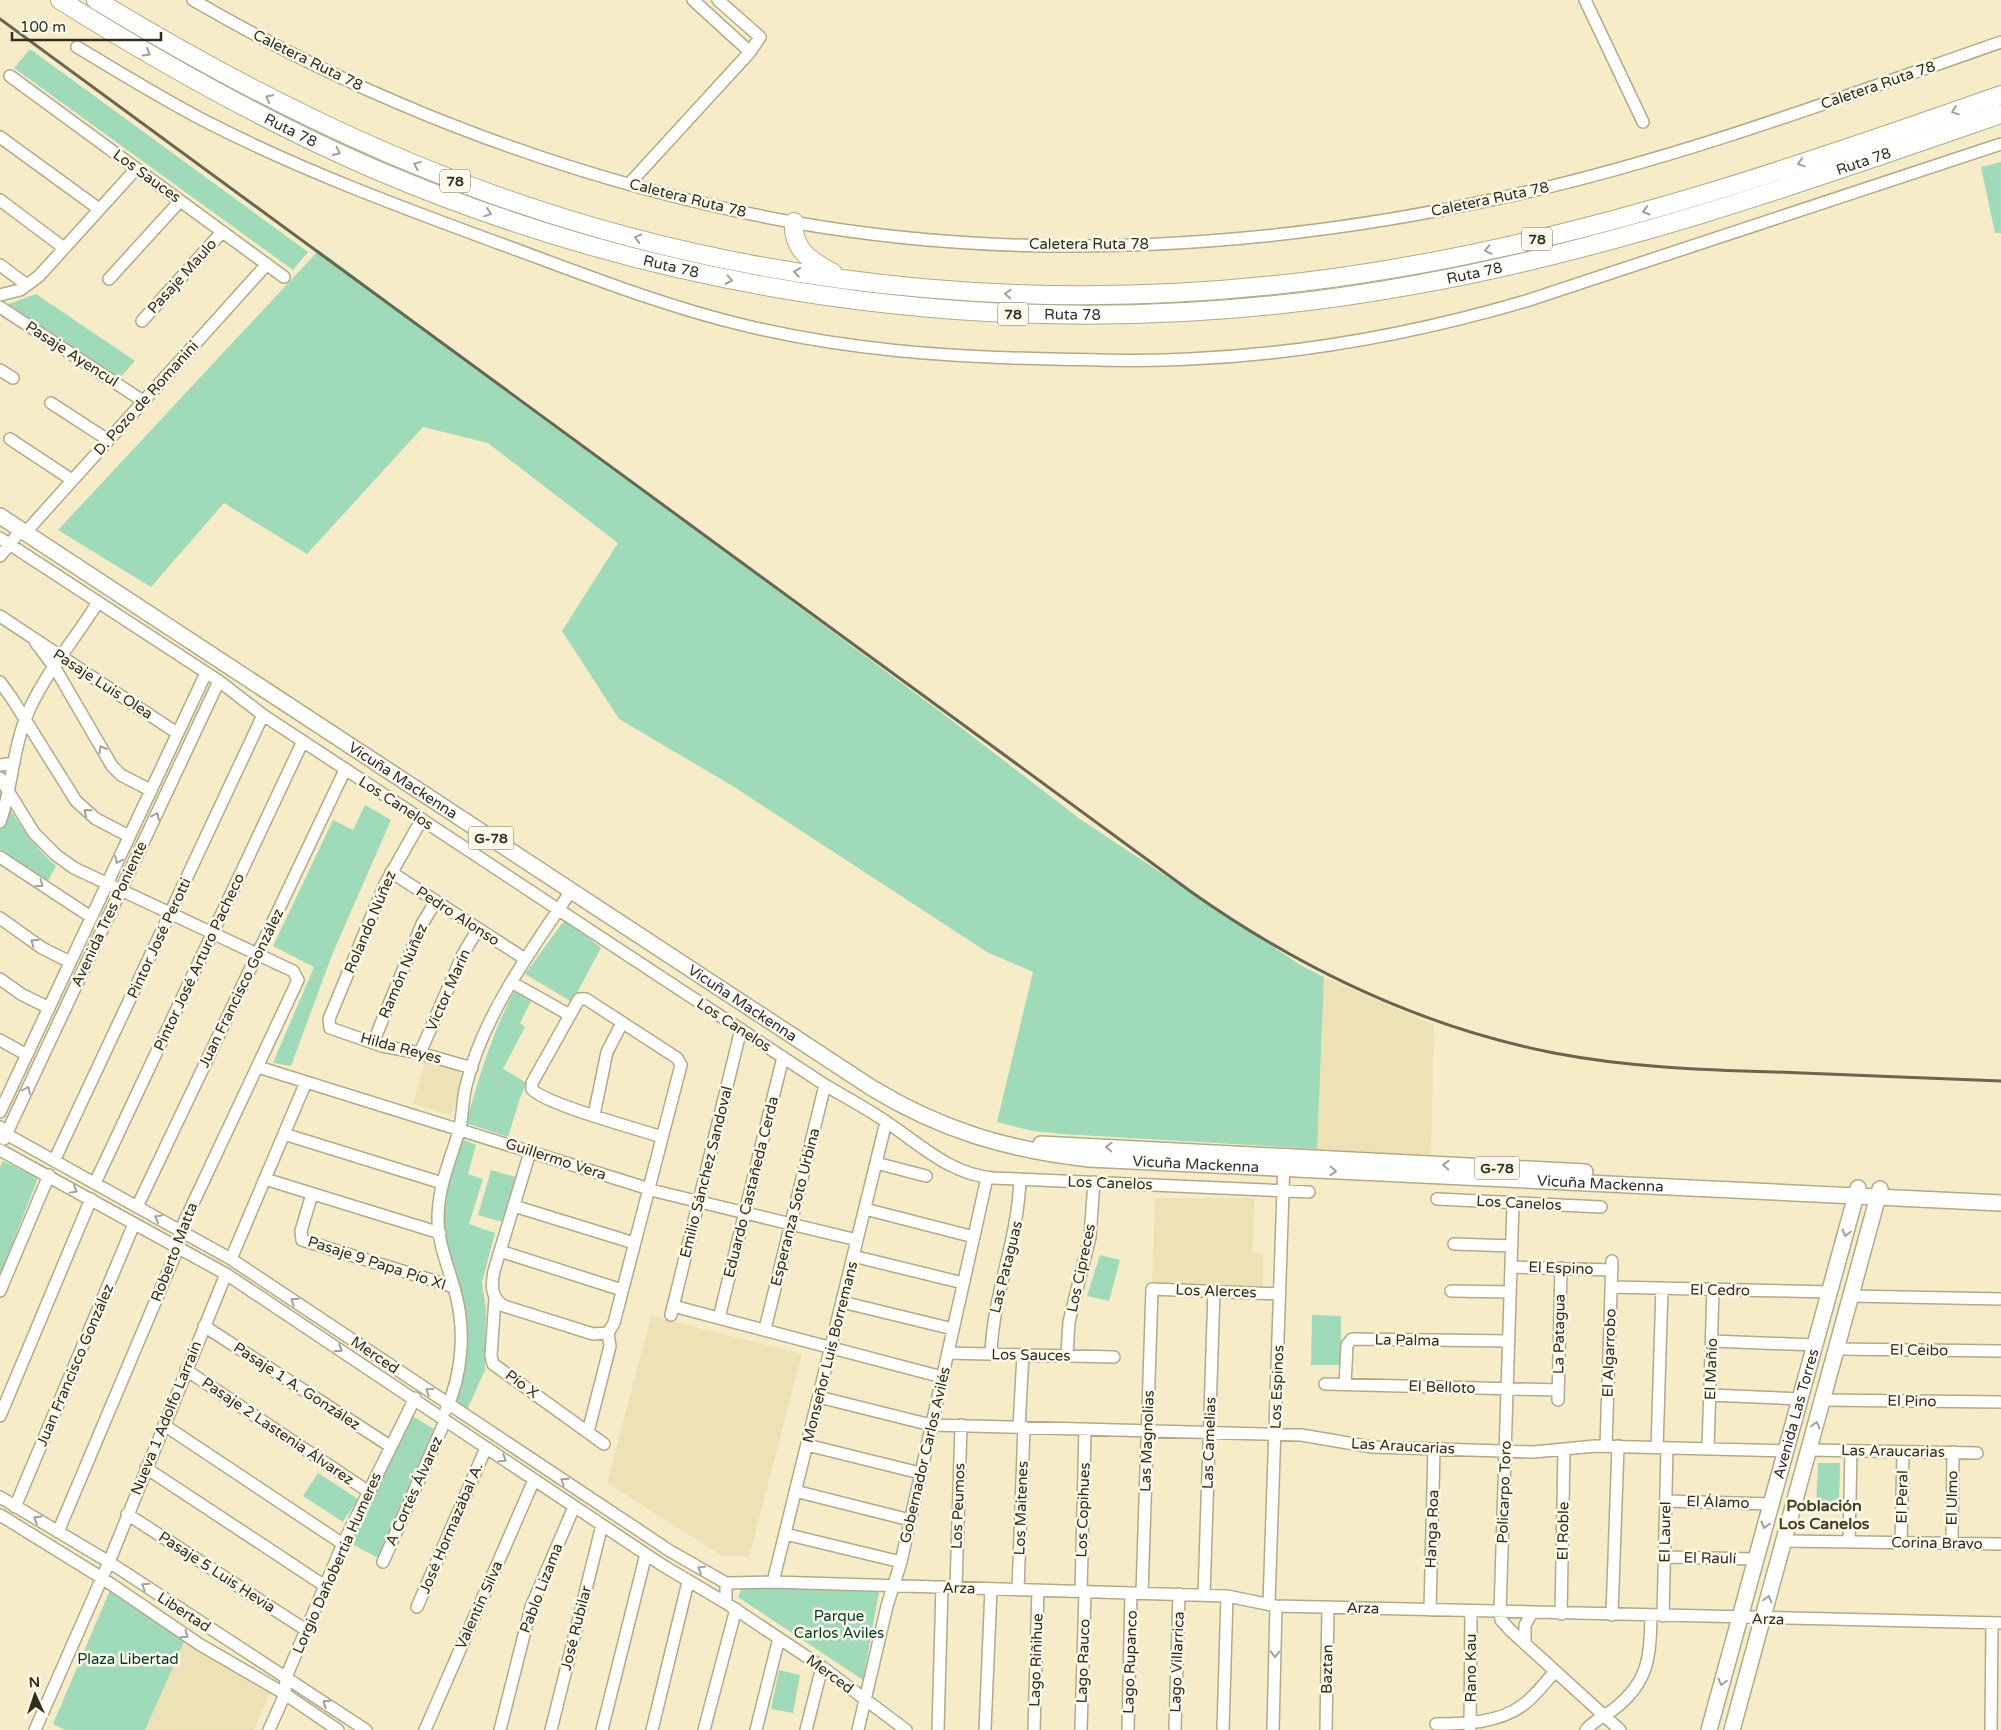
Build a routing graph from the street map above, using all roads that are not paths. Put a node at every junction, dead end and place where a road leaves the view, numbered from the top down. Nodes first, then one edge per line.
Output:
1 (60, 0) edge
2 (96, 0) edge
3 (193, 0) edge
4 (693, 0) edge
5 (718, 0) edge
6 (1585, 0) edge
7 (2001, 42) edge
8 (77, 47) dead end
9 (750, 52) junction
10 (10, 76) dead end
11 (2001, 95) edge
12 (2001, 114) edge
13 (1643, 122) dead end
14 (0, 137) edge
15 (2001, 144) edge
16 (136, 169) junction
17 (629, 184) junction
18 (0, 200) edge
19 (180, 201) junction
20 (99, 209) junction
21 (794, 222) junction
22 (222, 232) junction
23 (64, 248) junction
24 (267, 264) junction
25 (0, 265) edge
26 (284, 277) dead end
27 (109, 279) dead end
28 (845, 279) junction
29 (27, 285) junction
30 (0, 296) edge
31 (0, 307) edge
32 (142, 321) dead end
33 (0, 370) edge
34 (13, 378) dead end
35 (143, 401) junction
36 (51, 403) dead end
37 (10, 439) dead end
38 (108, 440) junction
39 (72, 480) junction
40 (0, 516) edge
41 (23, 532) junction
42 (5, 541) edge
43 (0, 556) edge
44 (98, 602) junction
45 (0, 616) edge
46 (29, 635) junction
47 (62, 657) junction
48 (55, 668) junction
49 (206, 673) junction
50 (219, 681) junction
51 (0, 682) edge
52 (262, 715) junction
53 (25, 719) junction
54 (177, 733) junction
55 (303, 742) junction
56 (14, 763) junction
57 (0, 765) edge
58 (345, 770) junction
59 (0, 778) edge
60 (150, 790) junction
61 (8, 793) junction
62 (22, 816) junction
63 (1, 819) edge
64 (422, 819) junction
65 (129, 836) junction
66 (0, 857) edge
67 (391, 872) junction
68 (106, 884) junction
69 (120, 891) junction
70 (571, 891) junction
71 (436, 901) junction
72 (558, 909) junction
73 (170, 914) junction
74 (91, 917) junction
75 (0, 918) edge
76 (478, 929) junction
77 (212, 933) junction
78 (257, 954) junction
79 (525, 959) junction
80 (70, 962) junction
81 (0, 979) edge
82 (511, 982) junction
83 (48, 1008) junction
84 (568, 1014) junction
85 (622, 1022) junction
86 (330, 1028) joint
87 (741, 1029) junction
88 (0, 1040) edge
89 (373, 1043) junction
90 (420, 1053) junction
91 (27, 1055) junction
92 (783, 1057) junction
93 (258, 1067) junction
94 (472, 1068) junction
95 (306, 1082) junction
96 (826, 1085) junction
97 (0, 1112) edge
98 (594, 1115) junction
99 (886, 1122) junction
100 (460, 1128) junction
101 (3, 1130) edge
102 (284, 1134) junction
103 (662, 1137) junction
104 (0, 1149) edge
105 (530, 1152) junction
106 (54, 1161) junction
107 (876, 1163) junction
108 (1284, 1163) junction
109 (49, 1175) junction
110 (926, 1176) dead end
111 (987, 1178) junction
112 (265, 1179) junction
113 (1020, 1179) junction
114 (1094, 1182) junction
115 (95, 1183) junction
116 (442, 1183) junction
117 (649, 1188) junction
118 (1283, 1191) junction
119 (1857, 1191) junction
120 (1309, 1192) dead end
121 (1879, 1192) junction
122 (312, 1194) junction
123 (2001, 1194) edge
124 (91, 1199) junction
125 (1437, 1199) dead end
126 (698, 1202) junction
127 (1513, 1203) junction
128 (2001, 1203) edge
129 (514, 1206) junction
130 (137, 1207) junction
131 (1601, 1207) dead end
132 (865, 1210) junction
133 (745, 1213) junction
134 (134, 1224) junction
135 (791, 1224) junction
136 (180, 1231) junction
137 (440, 1233) junction
138 (974, 1237) junction
139 (857, 1240) junction
140 (634, 1243) junction
141 (1454, 1244) dead end
142 (1512, 1246) junction
143 (178, 1248) junction
144 (500, 1251) junction
145 (853, 1256) junction
146 (231, 1259) junction
147 (1612, 1266) joint
148 (1511, 1267) junction
149 (1560, 1268) junction
150 (226, 1274) junction
151 (963, 1284) junction
152 (454, 1287) junction
153 (1611, 1287) junction
154 (1662, 1288) junction
155 (1152, 1289) joint
156 (622, 1290) junction
157 (1714, 1290) junction
158 (0, 1291) edge
159 (1214, 1291) junction
160 (1451, 1291) dead end
161 (1510, 1292) junction
162 (1829, 1292) junction
163 (1280, 1294) junction
164 (1851, 1296) junction
165 (495, 1298) junction
166 (2001, 1299) edge
167 (842, 1302) junction
168 (719, 1318) junction
169 (204, 1326) junction
170 (953, 1329) junction
171 (765, 1330) junction
172 (608, 1333) junction
173 (1712, 1341) junction
174 (1509, 1342) junction
175 (1814, 1345) junction
176 (831, 1347) junction
177 (1836, 1349) junction
178 (2001, 1351) edge
179 (948, 1353) junction
180 (991, 1354) junction
181 (1023, 1354) junction
182 (1068, 1355) junction
183 (1114, 1357) dead end
184 (186, 1370) junction
185 (942, 1377) junction
186 (1325, 1384) dead end
187 (1345, 1384) junction
188 (1507, 1389) junction
189 (1558, 1395) joint
190 (1710, 1395) junction
191 (819, 1397) junction
192 (415, 1398) junction
193 (1800, 1399) junction
194 (1822, 1400) junction
195 (2001, 1402) edge
196 (449, 1404) junction
197 (0, 1416) edge
198 (444, 1420) junction
199 (931, 1424) junction
200 (164, 1425) junction
201 (960, 1425) junction
202 (1022, 1427) junction
203 (1085, 1428) junction
204 (1148, 1430) junction
205 (588, 1432) junction
206 (1210, 1432) junction
207 (1275, 1434) junction
208 (604, 1444) dead end
209 (807, 1445) junction
210 (390, 1446) junction
211 (1606, 1446) junction
212 (1618, 1446) junction
213 (486, 1448) junction
214 (1662, 1448) junction
215 (1434, 1449) junction
216 (1564, 1449) junction
217 (1708, 1449) junction
218 (1809, 1450) junction
219 (1505, 1451) junction
220 (1852, 1451) junction
221 (1785, 1452) junction
222 (1903, 1452) junction
223 (1953, 1452) junction
224 (1977, 1453) dead end
225 (146, 1468) junction
226 (920, 1473) junction
227 (534, 1480) junction
228 (795, 1491) junction
229 (369, 1492) junction
230 (0, 1498) edge
231 (1666, 1501) junction
232 (1771, 1504) junction
233 (15, 1507) junction
234 (574, 1507) junction
235 (127, 1514) junction
236 (0, 1515) edge
237 (910, 1520) junction
238 (602, 1525) junction
239 (58, 1532) junction
240 (786, 1534) junction
241 (1784, 1541) junction
242 (1849, 1542) junction
243 (1901, 1543) junction
244 (344, 1544) junction
245 (1952, 1544) junction
246 (2001, 1544) edge
247 (646, 1554) junction
248 (1665, 1557) junction
249 (1756, 1559) junction
250 (109, 1562) junction
251 (383, 1562) dead end
252 (901, 1562) junction
253 (102, 1578) junction
254 (688, 1582) junction
255 (773, 1582) junction
256 (726, 1583) junction
257 (325, 1586) junction
258 (895, 1586) junction
259 (942, 1587) junction
260 (956, 1588) junction
261 (991, 1589) junction
262 (1018, 1590) junction
263 (1038, 1590) junction
264 (1083, 1592) junction
265 (1137, 1593) junction
266 (1179, 1594) junction
267 (1204, 1595) junction
268 (1227, 1596) junction
269 (1273, 1605) junction
270 (731, 1606) junction
271 (1328, 1607) junction
272 (417, 1608) dead end
273 (1430, 1610) junction
274 (1471, 1611) junction
275 (1500, 1612) junction
276 (1532, 1613) junction
277 (1561, 1614) junction
278 (1612, 1615) junction
279 (1651, 1616) junction
280 (1664, 1616) junction
281 (1740, 1618) junction
282 (1762, 1619) junction
283 (1997, 1623) edge
284 (306, 1630) junction
285 (779, 1638) junction
286 (1525, 1644) junction
287 (822, 1667) junction
288 (1556, 1671) junction
289 (286, 1677) junction
290 (285, 1694) junction
291 (865, 1699) junction
292 (1604, 1715) junction
293 (1436, 1724) dead end
294 (1470, 1727) edge
295 (35, 1730) edge
296 (269, 1730) edge
297 (338, 1730) edge
298 (366, 1730) edge
299 (424, 1730) edge
300 (500, 1730) edge
301 (551, 1730) edge
302 (602, 1730) edge
303 (652, 1730) edge
304 (704, 1730) edge
305 (756, 1730) edge
306 (806, 1730) edge
307 (858, 1730) edge
308 (906, 1730) edge
309 (938, 1730) edge
310 (985, 1730) edge
311 (1034, 1730) edge
312 (1081, 1730) edge
313 (1128, 1730) edge
314 (1175, 1730) edge
315 (1222, 1730) edge
316 (1273, 1730) edge
317 (1326, 1730) edge
318 (1586, 1730) edge
319 (1620, 1730) edge
320 (1709, 1730) edge
321 (1732, 1730) edge
322 (1991, 1730) edge

1 -> 12 highway, Ruta 78 / 78
28 -> 2 highway, Ruta 78 / 78
3 - 17 street, Caletera Ruta 78
4 - 9 street
5 - 9 street
6 - 13 street
7 - 21 street, Caletera Ruta 78
8 - 15 street
9 - 17 street
10 - 16 street, Los Sauces
11 -> 28 highway, Ruta 78 / 78
14 - 20 street
16 - 19 street, Los Sauces
16 - 20 street
17 - 21 street, Caletera Ruta 78
18 - 23 street
19 - 22 street, Los Sauces
19 - 27 street
20 - 23 street
21 - 28 highway
22 - 24 street, Los Sauces
22 - 32 street, Pasaje Maulo
23 - 29 street
24 - 26 street, Los Sauces
24 - 35 street, D. Pozo de Romanini
25 - 29 street
29 - 30 street
31 - 35 street, Pasaje Ayencul
33 - 34 street
35 - 38 street, D. Pozo de Romanini
36 - 38 street
37 - 39 street
38 - 39 street, D. Pozo de Romanini
39 - 41 street, D. Pozo de Romanini
40 - 41 main road, Vicuña Mackenna / G-78
41 - 42 street, D. Pozo de Romanini
41 - 70 main road, Vicuña Mackenna / G-78
42 - 43 street, D. Pozo de Romanini
42 - 44 street
44 - 47 street
44 - 49 street
45 - 46 street, Pasaje Luis Olea
46 - 47 street, Pasaje Luis Olea
46 - 48 street, Pasaje Luis Olea
47 - 48 street
47 - 54 street, Pasaje Luis Olea
48 - 53 street
60 -> 48 street, Pasaje Luis Olea
49 - 50 street
49 - 54 street, Avenida Tres Poniente
50 - 52 street, Los Canelos
69 -> 50 street, Avenida Tres Poniente
51 - 53 street
52 - 55 street, Los Canelos
52 - 73 street, Pintor José Perotti
53 - 56 street
65 -> 53 street
54 - 60 street, Avenida Tres Poniente
55 - 58 street, Los Canelos
55 - 77 street, Pintor José Arturo Pacheco
56 - 57 street
56 - 61 street
58 - 64 street, Los Canelos
58 - 78 street, Juan Francisco González
59 - 61 street
60 - 65 street, Avenida Tres Poniente
61 - 62 street
61 - 63 street
62 - 63 street
62 - 68 street
64 - 67 street, Rolando Núñez
64 - 72 street, Los Canelos
65 -> 68 street, Avenida Tres Poniente
66 -> 74 street
67 - 71 street, Pedro Alonso
67 - 86 street, Rolando Núñez
68 - 69 street
68 - 74 street, Avenida Tres Poniente
69 - 73 street
101 -> 69 street, Avenida Tres Poniente
70 - 72 street, A Cortés Álvarez
70 - 108 main road, Vicuña Mackenna / G-78
71 - 76 street, Pedro Alonso
71 - 89 street, Ramón Núñez
72 - 79 street, A Cortés Álvarez
72 - 87 street, Los Canelos
73 - 77 street
73 - 106 street, Pintor José Perotti
74 - 80 street, Avenida Tres Poniente
80 -> 75 street
76 - 79 street, Pedro Alonso
76 - 90 street, Víctor Marín
77 - 78 street
77 - 115 street, Pintor José Arturo Pacheco
78 - 93 street, Roberto Matta
78 - 130 street, Juan Francisco González
79 - 82 street, A Cortés Álvarez
80 - 83 street, Avenida Tres Poniente
81 - 83 street
82 - 84 street
82 - 94 street, A Cortés Álvarez
83 - 91 street, Avenida Tres Poniente
84 - 85 street
84 - 98 street
85 - 98 street
85 - 103 street
86 - 89 street, Hilda Reyes
87 - 92 street, Los Canelos
87 - 126 street, Emilio Sánchez Sandoval
88 - 91 street
89 - 90 street, Hilda Reyes
90 - 94 street, Hilda Reyes
91 - 97 street, Avenida Tres Poniente
92 - 96 street, Los Canelos
92 - 133 street, Eduardo Castañeda Cerda
93 - 95 street, Guillermo Vera
93 - 136 street, Roberto Matta
94 - 100 street, A Cortés Álvarez
95 - 100 street, Guillermo Vera
95 - 102 street
96 - 99 street, Los Canelos
96 - 135 street, Esperanza Soto Urbina
98 - 103 street
99 - 107 street, Monseñor Luis Borremans
99 - 111 street, Los Canelos
100 - 105 street, Guillermo Vera
100 - 116 street, A Cortés Álvarez
101 - 104 street, Avenida Tres Poniente
101 - 106 street, Merced
102 - 112 street
102 - 116 street
103 - 117 street
104 - 109 street, Merced
105 - 117 street, Guillermo Vera
105 - 129 street
106 - 115 street, Merced
107 - 110 street
107 - 132 street, Monseñor Luis Borremans
108 - 118 street, Los Espinos
108 - 119 main road, Vicuña Mackenna / G-78
109 -> 124 street, Merced
109 - 158 street
111 - 113 street, Los Canelos
111 - 138 street, Gobernador Carlos Avilés
112 - 122 street
112 - 146 street
113 - 114 street, Los Canelos
113 - 180 street, Las Pataguas
114 - 118 street, Los Canelos
114 - 182 street, Los Cipreces
115 - 130 street, Merced
116 - 137 street, A Cortés Álvarez
117 - 126 street, Guillermo Vera
117 - 140 street
118 - 120 street, Los Canelos
118 - 163 street, Los Espinos
119 - 121 main road, Vicuña Mackenna / G-78
119 -> 162 main road, Avenida Las Torres
121 - 123 main road, Vicuña Mackenna / G-78
121 - 128 main road, Vicuña Mackenna / G-78
121 - 164 main road, Avenida Las Torres
122 - 137 street
122 - 152 street, Pasaje 9 Papa Pío XI
124 - 134 street, Merced
124 - 197 street
125 - 127 street, Los Canelos
126 - 133 street, Guillermo Vera
126 - 168 street, Emilio Sánchez Sandoval
127 - 131 street, Los Canelos
127 - 142 street, Policarpo Toro
129 - 140 street
129 - 144 street
136 -> 130 street, Merced
132 - 138 street
132 - 139 street, Monseñor Luis Borremans
133 - 135 street, Guillermo Vera
133 - 168 street, Eduardo Castañeda Cerda
134 - 143 street, Merced
134 - 233 street, Juan Francisco González
135 - 139 street, Guillermo Vera
135 - 171 street, Esperanza Soto Urbina
136 - 143 street, Roberto Matta
136 - 146 street, Merced
137 - 152 street, A Cortés Álvarez
138 - 151 street, Gobernador Carlos Avilés
139 - 145 street, Monseñor Luis Borremans
140 - 156 street
141 - 142 street
142 - 148 street, Policarpo Toro
143 - 150 street, Merced
143 - 239 street, Roberto Matta
144 - 156 street
144 - 165 street
145 - 151 street
145 - 167 street, Monseñor Luis Borremans
196 -> 146 street, Merced
147 - 149 street, El Espino
147 - 153 street, El Algarrobo
148 - 149 street, El Espino
148 - 161 street, Policarpo Toro
149 - 189 street, La Patagua
150 - 169 street, Nueva 1 Adolfo Larraín
150 -> 192 street, Merced
151 - 170 street, Gobernador Carlos Avilés
152 - 196 street, A Cortés Álvarez
153 - 154 street, El Cedro
153 - 211 street, El Algarrobo
154 - 157 street, El Cedro
154 - 214 street, El Laurel
155 - 159 street, Los Alerces
155 - 204 street, Las Magnolias
156 - 172 street
157 - 162 street, El Cedro
157 - 173 street, El Mañío
159 - 163 street, Los Alerces
159 - 206 street, Las Camelias
160 - 161 street
161 - 174 street, Policarpo Toro
162 - 175 main road, Avenida Las Torres
163 - 207 street, Los Espinos
164 - 166 street
164 - 177 main road, Avenida Las Torres
165 - 172 street
165 - 205 street, Pío X
167 - 170 street
167 - 176 street, Monseñor Luis Borremans
168 - 171 street
169 - 184 street, Nueva 1 Adolfo Larraín
169 - 210 street, Pasaje 1 A. González
170 - 179 street, Gobernador Carlos Avilés
171 - 176 street
172 - 205 street
173 - 175 street
173 - 190 street, El Mañío
174 - 187 street, La Palma
174 - 188 street, Policarpo Toro
175 - 193 main road, Avenida Las Torres
176 - 185 street
176 - 191 street, Monseñor Luis Borremans
177 - 178 street, El Ceibo
177 - 194 main road, Avenida Las Torres
179 - 180 street, Los Sauces
179 - 185 street, Gobernador Carlos Avilés
180 - 181 street, Los Sauces
181 - 182 street, Los Sauces
181 - 202 street
182 - 183 street, Los Sauces
184 - 200 street, Nueva 1 Adolfo Larraín
184 - 229 street, Pasaje 2 Lastenia Álvarez
185 - 199 street, Gobernador Carlos Avilés
186 - 187 street, El Belloto
187 - 188 street, El Belloto
188 - 189 street, El Belloto
188 - 219 street, Policarpo Toro
190 - 193 street
190 - 217 street, El Mañío
191 - 199 street, Las Araucarias
191 - 209 street, Monseñor Luis Borremans
192 - 198 street, Merced
192 - 210 street, Lorgio Dañobertia Humeres
193 - 221 main road, Avenida Las Torres
194 - 195 street, El Pino
218 -> 194 main road, Avenida Las Torres
196 - 198 street, A Cortés Álvarez
256 -> 196 street, Merced
198 - 213 street, Merced
198 - 251 street, A Cortés Álvarez
199 - 201 street, Las Araucarias
199 - 226 street, Gobernador Carlos Avilés
200 - 225 street, Nueva 1 Adolfo Larraín
200 - 244 street
201 - 202 street, Las Araucarias
201 - 260 street, Los Peumos
202 - 203 street, Las Araucarias
202 - 262 street, Los Maitenes
203 - 204 street, Las Araucarias
203 - 264 street, Los Copihues
204 - 206 street, Las Araucarias
204 - 265 street, Las Magnolias
205 - 208 street, Pío X
206 - 207 street, Las Araucarias
206 - 267 street, Las Camelias
207 - 215 street, Las Araucarias
207 - 269 street, Los Espinos
209 - 226 street
209 - 228 street, Monseñor Luis Borremans
210 - 229 street, Lorgio Dañobertia Humeres
211 - 212 street, Las Araucarias
211 - 216 street, Las Araucarias
212 - 214 street, Las Araucarias
212 - 278 street
213 -> 227 street, Merced
213 - 272 street, José Hormazábal A.
214 - 217 street, Las Araucarias
214 - 231 street, El Laurel
215 - 219 street, Las Araucarias
215 - 273 street, Hanga Roa
216 - 219 street, Las Araucarias
216 - 277 street, El Roble
217 - 221 street, Las Araucarias
218 - 220 street, Las Araucarias
218 - 241 main road, Avenida Las Torres
219 - 275 street, Policarpo Toro
220 - 222 street, Las Araucarias
220 - 242 street
221 - 232 main road, Avenida Las Torres
222 - 223 street, Las Araucarias
222 - 243 street, El Peral
223 - 224 street, Las Araucarias
223 - 245 street, El Ulmo
225 - 235 street, Nueva 1 Adolfo Larraín
225 - 257 street
226 - 237 street, Gobernador Carlos Avilés
227 - 234 street, Merced
227 - 299 street, Valentín Silva
228 - 237 street
228 - 240 street, Monseñor Luis Borremans
229 - 244 street, Lorgio Dañobertia Humeres
230 - 233 street, Libertad
231 - 232 street, El Álamo
231 - 248 street, El Laurel
232 -> 249 main road, Avenida Las Torres
239 -> 233 street, Libertad
234 - 238 street, Merced
234 - 300 street, Pablo Lizama
235 - 250 street, Nueva 1 Adolfo Larraín
235 - 284 street, Pasaje 5 Luis Hevia
236 - 253 street, Libertad
237 - 252 street, Gobernador Carlos Avilés
238 - 247 street, Merced
238 - 301 street, José Rubilar
239 - 250 street, Libertad
240 - 252 street
240 - 255 street, Monseñor Luis Borremans
241 - 242 street, Corina Bravo
282 -> 241 main road, Avenida Las Torres
242 - 243 street, Corina Bravo
243 - 245 street, Corina Bravo
244 - 257 street, Lorgio Dañobertia Humeres
245 - 246 street, Corina Bravo
247 - 254 street, Merced
247 - 302 street
248 - 249 street, El Raulí
248 - 280 street, El Laurel
249 - 281 main road, Avenida Las Torres
250 - 253 street, Nueva 1 Adolfo Larraín
289 -> 250 street, Libertad
252 - 258 street, Gobernador Carlos Avilés
253 -> 290 street, Libertad
253 - 295 street, Nueva 1 Adolfo Larraín
254 - 270 street, Merced
254 - 303 street
255 - 256 street, Arza
255 - 258 street, Arza
256 - 270 street
257 - 284 street, Lorgio Dañobertia Humeres
258 - 259 street, Arza
258 - 291 street, Gobernador Carlos Avilés
259 - 260 street, Arza
259 - 309 street
260 - 261 street, Arza
261 - 262 street, Arza
261 - 310 street
262 - 263 street, Arza
263 - 264 street, Arza
263 - 311 street, Lago Riñihue
264 - 265 street, Arza
264 - 312 street, Lago Rauco
265 - 266 street, Arza
265 - 313 street, Lago Rupanco
266 - 267 street, Arza
266 - 314 street, Lago Villarrica
267 - 268 street, Arza
268 - 269 street, Arza
268 - 315 street
269 - 271 street, Arza
269 -> 316 street, Los Espinos
270 - 285 street, Merced
270 - 304 street
271 - 273 street, Arza
271 - 317 street, Baztan
273 - 274 street, Arza
274 - 275 street, Arza
274 - 294 street, Rano Kau
275 - 276 street, Arza
275 - 286 street
276 - 277 street, Arza
276 - 286 street
277 - 278 street, Arza
278 - 279 street, Arza
279 - 280 street, Arza
279 - 292 street
280 - 281 street, Arza
281 - 282 street, Arza
281 -> 320 main road, Avenida Las Torres
282 - 283 street, Arza
282 - 321 main road, Avenida Las Torres
283 - 322 street
284 - 289 street, Lorgio Dañobertia Humeres
285 - 287 street, Merced
285 - 305 street
286 - 288 street
287 - 291 street, Merced
287 - 306 street
288 - 292 street
288 - 294 street
289 - 290 street, Lorgio Dañobertia Humeres
298 -> 289 street, Libertad
290 - 296 street, Lorgio Dañobertia Humeres
290 - 297 street, Libertad
291 - 307 street, Gobernador Carlos Avilés
291 - 308 street, Merced
292 - 318 street
292 - 319 street
293 - 294 street

